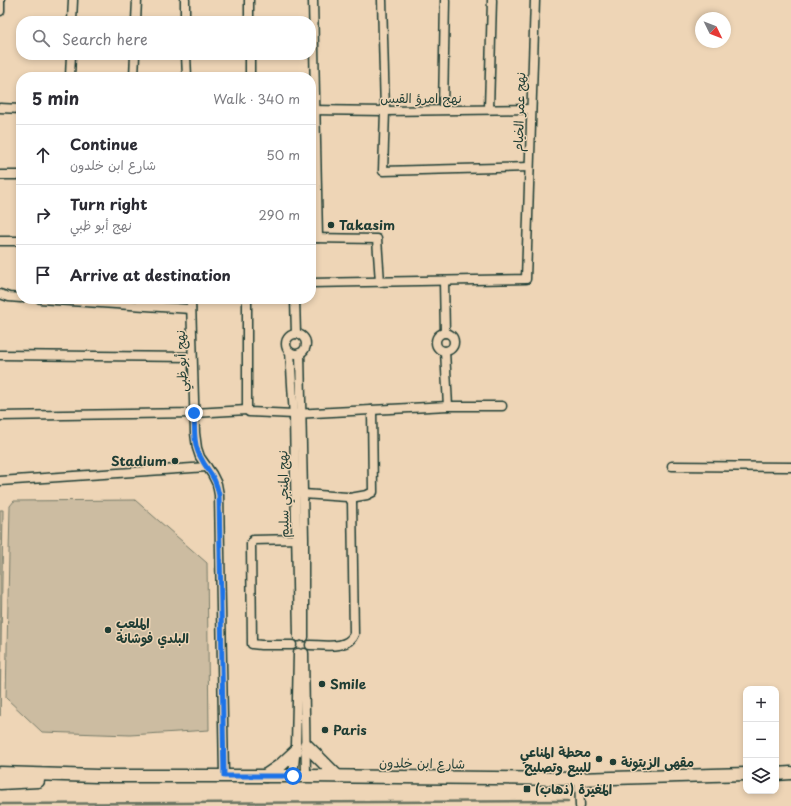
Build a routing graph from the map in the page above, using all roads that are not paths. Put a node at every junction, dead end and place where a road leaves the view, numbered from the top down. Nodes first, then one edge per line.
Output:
1 (0, 0) edge
2 (73, 0) edge
3 (137, 0) edge
4 (185, 0) edge
5 (249, 0) edge
6 (313, 0) edge
7 (382, 0) edge
8 (445, 0) edge
9 (492, 0) edge
10 (535, 0) edge
11 (0, 11) edge
12 (72, 16) edge
13 (136, 16) edge
14 (185, 16) edge
15 (249, 16) edge
16 (313, 16) edge
17 (71, 60) edge
18 (135, 60) edge
19 (186, 60) edge
20 (250, 60) edge
21 (313, 60) edge
22 (70, 72) edge
23 (134, 72) edge
24 (187, 72) edge
25 (250, 72) edge
26 (313, 72) edge
27 (0, 108) edge
28 (16, 109) edge
29 (443, 109) junction
30 (489, 109) junction
31 (531, 109) junction
32 (316, 110) edge
33 (385, 111) junction
34 (529, 167) junction
35 (0, 175) edge
36 (16, 175) edge
37 (316, 238) edge
38 (0, 241) edge
39 (16, 241) edge
40 (444, 281) junction
41 (380, 282) junction
42 (316, 283) edge
43 (0, 294) edge
44 (16, 298) edge
45 (124, 304) edge
46 (191, 304) edge
47 (247, 304) edge
48 (295, 304) edge
49 (191, 308) junction
50 (296, 334) junction
51 (445, 334) junction
52 (445, 351) junction
53 (290, 352) junction
54 (300, 353) junction
55 (0, 355) edge
56 (192, 357) junction
57 (448, 406) junction
58 (502, 406) dead end
59 (247, 410) junction
60 (372, 410) junction
61 (194, 413) junction
62 (298, 413) junction
63 (0, 416) edge
64 (207, 466) junction
65 (672, 466) dead end
66 (791, 467) edge
67 (0, 481) edge
68 (303, 494) junction
69 (350, 498) junction
70 (300, 539) junction
71 (301, 637) junction
72 (292, 645) junction
73 (310, 645) junction
74 (301, 653) junction
75 (301, 748) junction
76 (0, 773) edge
77 (791, 773) edge
78 (743, 774) edge
79 (779, 774) edge
80 (97, 776) junction
81 (224, 776) junction
82 (265, 776) junction
83 (293, 776) junction
84 (306, 776) junction
85 (337, 776) junction
86 (579, 778) junction
87 (0, 783) edge
88 (580, 806) edge

1 - 11 street
2 - 12 street
3 - 13 street
4 - 14 street
5 - 15 street
6 - 16 street
7 - 33 street
8 - 29 street
9 - 30 street
10 - 31 street, نهج عمر الخيام
17 - 22 street
18 - 23 street
19 - 24 street
20 - 25 street
21 - 26 street
27 - 28 street
29 - 30 street, نهج امرؤ القيس
29 - 33 street, نهج امرؤ القيس
30 - 31 street, نهج امرؤ القيس
31 - 34 street, نهج عمر الخيام
32 - 33 street, نهج امرؤ القيس
33 - 34 street
34 - 40 street, نهج عمر الخيام
35 - 36 street
37 - 41 street
38 - 39 street
40 - 41 street
40 - 51 street
41 - 42 street
43 - 44 street
45 - 49 street
46 - 49 street, نهج أبو ظبي
47 - 59 street
48 - 50 street
49 - 56 street, نهج أبو ظبي
50 - 53 street
50 - 54 street
51 - 52 street
51 - 52 street
52 - 57 street
53 - 54 street
53 - 62 street, نهج المنجي سليم
54 - 62 street, نهج المنجي سليم
55 - 56 street
56 - 61 street, نهج أبو ظبي
57 - 58 street
57 - 60 street
59 - 61 street
59 - 62 street
60 - 62 street
60 - 69 street
61 - 63 street
61 - 64 street, نهج أبو ظبي
62 - 68 street, نهج المنجي سليم
62 - 70 street, نهج المنجي سليم
64 - 67 street
64 - 81 street, نهج أبو ظبي
65 - 66 street
68 - 69 street
68 - 70 street, نهج المنجي سليم
69 - 73 street
70 - 71 street, نهج المنجي سليم
70 - 72 street
71 - 72 street
71 - 73 street
72 - 74 street
73 - 74 street
74 - 75 street
74 - 75 street
75 - 82 street
75 - 83 street
75 - 84 street
75 - 85 street
76 - 80 street
77 - 79 street
78 - 86 street, شارع ابن خلدون
80 - 81 street, شارع ابن خلدون
80 - 87 street
81 - 82 street, شارع ابن خلدون
82 - 83 street, شارع ابن خلدون
83 - 84 street, شارع ابن خلدون
84 - 85 street, شارع ابن خلدون
85 - 86 street, شارع ابن خلدون
86 - 88 street

